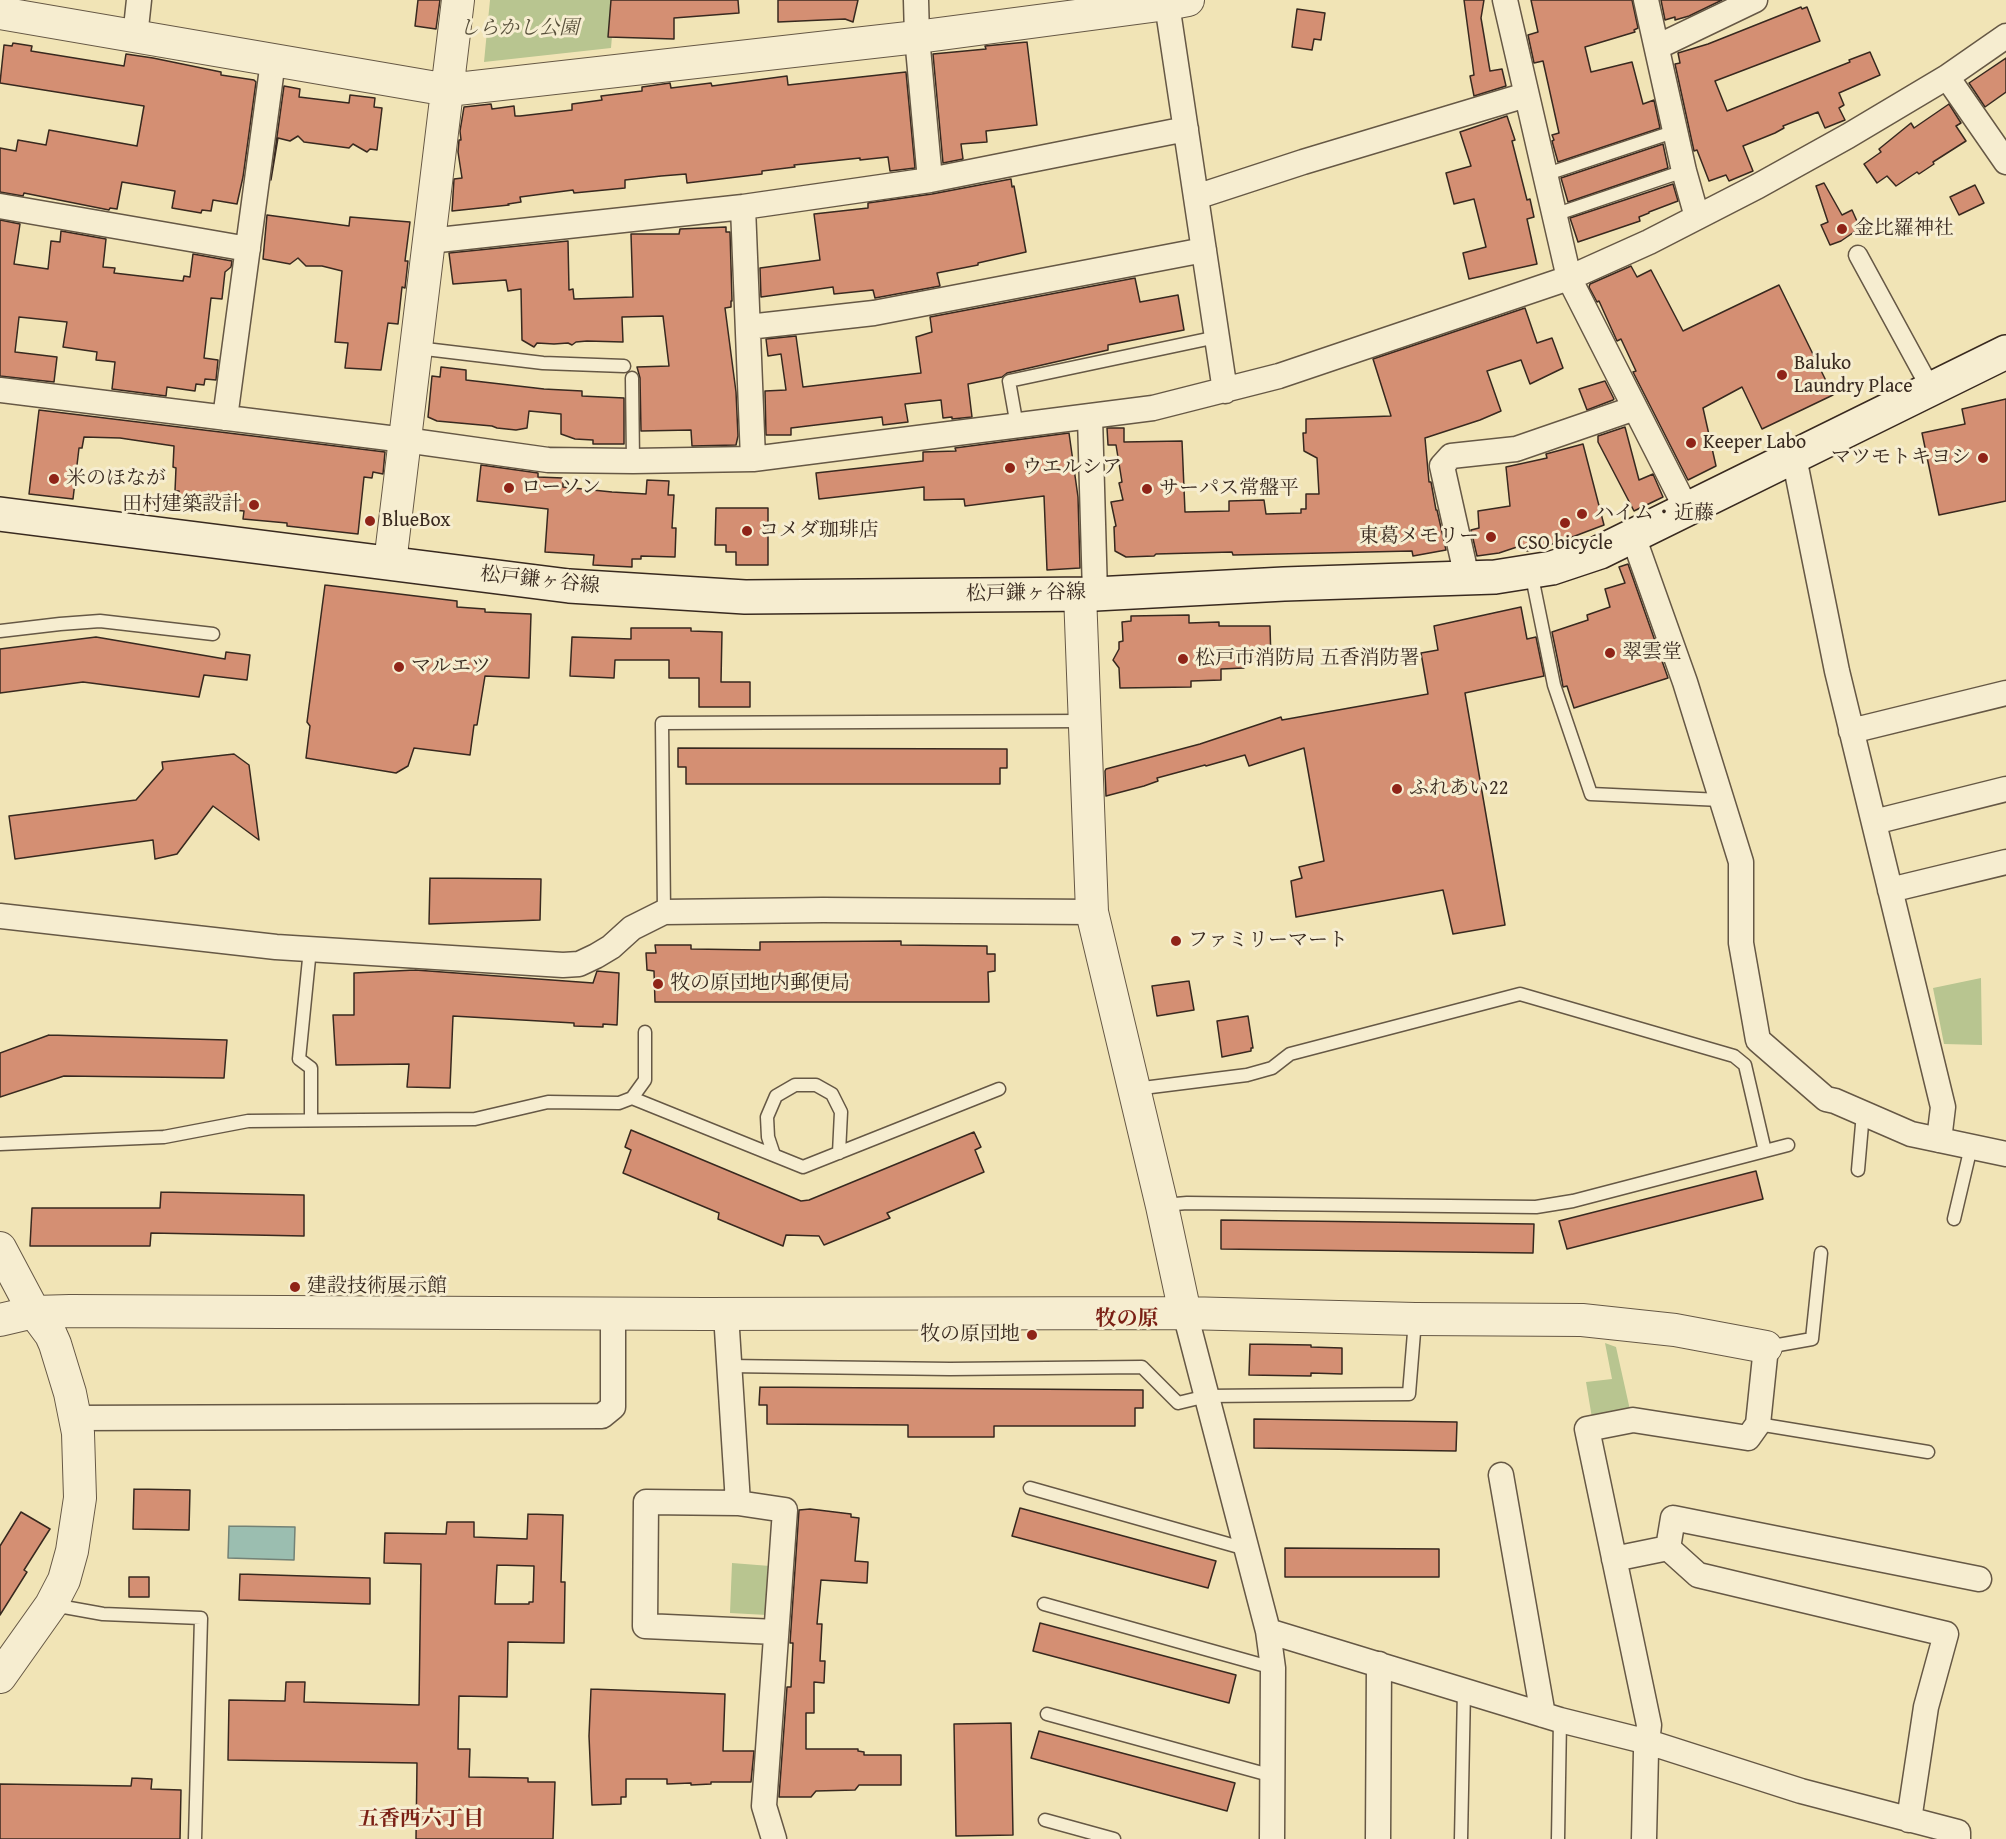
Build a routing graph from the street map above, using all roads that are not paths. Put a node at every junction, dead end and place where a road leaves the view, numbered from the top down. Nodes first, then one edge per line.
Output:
1 (139, 0) edge
2 (458, 0) edge
3 (916, 0) edge
4 (1504, 0) edge
5 (1646, 0) edge
6 (1755, 0) edge
7 (1178, 2) edge
8 (0, 13) edge
9 (2006, 36) edge
10 (135, 37) junction
11 (917, 37) junction
12 (1657, 47) junction
13 (273, 61) junction
14 (1947, 77) junction
15 (448, 90) junction
16 (1526, 95) junction
17 (1186, 129) junction
18 (1676, 131) junction
19 (2006, 162) edge
20 (1684, 171) junction
21 (1544, 175) junction
22 (930, 180) junction
23 (1196, 197) junction
24 (0, 206) edge
25 (743, 207) junction
26 (1554, 215) junction
27 (1697, 217) junction
28 (429, 241) junction
29 (248, 249) junction
30 (1204, 250) junction
31 (1858, 255) dead end
32 (1569, 278) junction
33 (748, 327) junction
34 (1217, 337) junction
35 (416, 348) junction
36 (2006, 352) edge
37 (624, 366) dead end
38 (632, 378) dead end
39 (1931, 389) junction
40 (0, 390) edge
41 (1225, 391) junction
42 (1635, 408) junction
43 (1090, 417) junction
44 (225, 418) junction
45 (1017, 426) junction
46 (405, 440) junction
47 (1794, 457) junction
48 (753, 459) junction
49 (633, 461) junction
50 (1687, 510) junction
51 (0, 514) edge
52 (1633, 536) junction
53 (390, 563) junction
54 (1530, 571) junction
55 (1467, 578) junction
56 (1088, 594) junction
57 (0, 631) edge
58 (213, 634) dead end
59 (2006, 693) edge
60 (1084, 721) junction
61 (1851, 731) junction
62 (2006, 789) edge
63 (1721, 800) junction
64 (1874, 822) junction
65 (2006, 862) edge
66 (1890, 890) junction
67 (1, 911) edge
68 (664, 912) junction
69 (1092, 912) junction
70 (310, 949) junction
71 (645, 1032) dead end
72 (999, 1089) dead end
73 (1134, 1089) junction
74 (632, 1098) junction
75 (1863, 1113) junction
76 (311, 1120) junction
77 (1939, 1140) junction
78 (0, 1144) edge
79 (1788, 1145) dead end
80 (1971, 1147) junction
81 (1765, 1151) junction
82 (839, 1153) junction
83 (2006, 1154) edge
84 (774, 1155) junction
85 (1858, 1170) dead end
86 (1162, 1206) junction
87 (1954, 1219) dead end
88 (0, 1248) edge
89 (1821, 1253) dead end
90 (34, 1312) junction
91 (613, 1313) junction
92 (1185, 1313) junction
93 (726, 1314) junction
94 (1415, 1319) junction
95 (0, 1320) edge
96 (1766, 1347) junction
97 (728, 1366) junction
98 (1207, 1396) junction
99 (75, 1418) junction
100 (1758, 1424) junction
101 (1928, 1452) dead end
102 (1501, 1475) dead end
103 (1030, 1488) dead end
104 (738, 1503) junction
105 (1668, 1548) junction
106 (1246, 1549) junction
107 (1614, 1559) junction
108 (1979, 1579) dead end
109 (1044, 1604) dead end
110 (51, 1605) junction
111 (1268, 1631) junction
112 (776, 1632) junction
113 (1379, 1664) junction
114 (1273, 1668) junction
115 (0, 1677) edge
116 (1464, 1690) junction
117 (1047, 1714) dead end
118 (1552, 1718) junction
119 (1648, 1742) junction
120 (1273, 1776) junction
121 (1045, 1820) dead end
122 (1909, 1820) junction
123 (195, 1839) edge
124 (774, 1839) edge
125 (1114, 1839) edge
126 (1272, 1839) edge
127 (1378, 1839) edge
128 (1461, 1839) edge
129 (1558, 1839) edge
130 (1644, 1839) edge
131 (1958, 1839) edge

1 - 10 street
2 - 15 street
3 - 11 street
4 - 16 street
5 - 12 street
6 - 12 street
7 - 11 street
7 - 17 street
8 - 10 street
9 - 14 street
10 - 13 street
11 - 15 street
11 - 22 street
12 - 18 street
13 - 15 street
13 - 29 street
14 - 19 street
14 - 27 street
15 - 28 street
16 - 21 street
16 - 23 street
17 - 22 street
17 - 23 street
18 - 20 street
18 - 21 lane
20 - 26 lane
20 - 27 street
21 - 26 street
22 - 25 street
23 - 30 street
24 - 29 street
25 - 28 street
25 - 33 street
26 - 32 street
27 - 32 street
28 - 35 street
29 - 44 street
30 - 33 street
30 - 34 street
31 - 39 street
32 - 41 street
32 - 42 street
33 - 48 street
34 - 41 street
34 - 45 lane
35 - 37 lane
35 - 46 street
36 - 39 main road, 松戸鎌ヶ谷線
38 - 49 lane
39 - 47 main road, 松戸鎌ヶ谷線
40 - 44 street
41 - 43 street
42 - 50 street
42 - 55 street
43 - 45 street
43 - 56 street
44 - 46 street
45 - 48 street
46 - 49 street
46 - 53 street
47 - 50 main road, 松戸鎌ヶ谷線
47 - 61 street
48 - 49 street
50 - 52 main road, 松戸鎌ヶ谷線
51 - 53 main road, 松戸鎌ヶ谷線
52 - 54 main road, 松戸鎌ヶ谷線
52 - 63 street
53 - 56 main road, 松戸鎌ヶ谷線
54 - 55 main road, 松戸鎌ヶ谷線
54 - 63 lane
55 - 56 main road, 松戸鎌ヶ谷線
56 - 60 street
57 - 58 lane
59 - 61 street
60 - 68 lane
60 - 69 street
61 - 64 street
62 - 64 street
63 - 75 street
64 - 66 street
65 - 66 street
66 - 77 street
67 - 70 street
68 - 69 street
68 - 70 street
69 - 73 street
70 - 76 lane
71 - 74 lane
72 - 82 lane
73 - 81 lane
73 - 86 street
74 - 76 lane
74 - 84 lane
75 - 77 street
75 - 85 lane
76 - 78 lane
77 - 80 street
79 - 81 lane
80 - 83 street
80 - 87 lane
81 - 86 lane
82 - 84 lane
82 - 84 lane
86 - 92 street
88 - 90 street
89 - 96 lane
90 - 91 street
90 - 95 street
90 - 99 street
91 - 93 street
91 - 99 street
92 - 93 street
92 - 94 street
92 - 98 street
93 - 97 street
94 - 96 street
94 - 98 lane
96 - 100 street
97 - 98 lane
97 - 104 street
98 - 106 street
99 - 110 street
100 - 101 lane
100 - 107 street
102 - 118 street
103 - 106 lane
104 - 112 street
104 - 112 street
105 - 107 street
105 - 108 street
105 - 122 street
106 - 111 street
107 - 119 street
109 - 114 lane
110 - 115 street
110 - 123 lane
111 - 113 street
111 - 114 street
112 - 124 street
113 - 116 street
113 - 127 street
114 - 120 street
116 - 118 street
116 - 128 lane
117 - 120 lane
118 - 119 street
118 - 129 lane
119 - 122 street
119 - 130 street
120 - 126 street
121 - 125 lane
122 - 131 street

